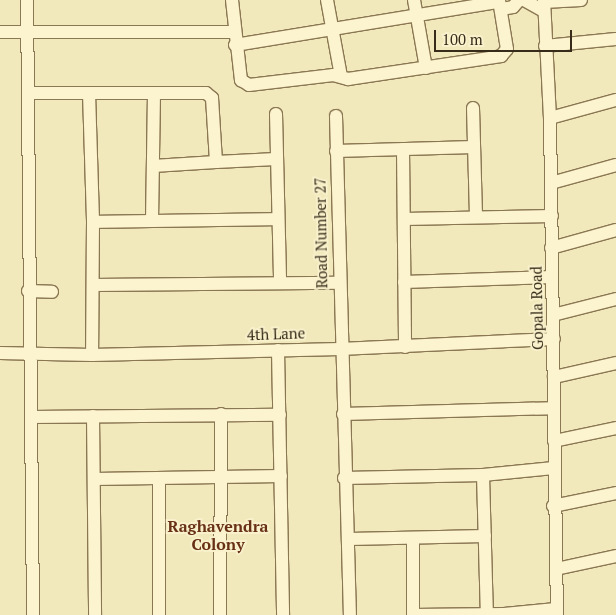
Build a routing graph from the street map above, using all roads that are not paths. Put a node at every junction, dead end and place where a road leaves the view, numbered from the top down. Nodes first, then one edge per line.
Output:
1 (27, 0) edge
2 (232, 0) edge
3 (327, 0) edge
4 (414, 0) edge
5 (519, 0) edge
6 (524, 0) edge
7 (580, 0) edge
8 (500, 4) edge
9 (544, 4) edge
10 (416, 15) junction
11 (332, 29) junction
12 (0, 32) edge
13 (27, 32) junction
14 (234, 32) junction
15 (616, 39) edge
16 (236, 45) junction
17 (545, 46) junction
18 (426, 68) junction
19 (341, 76) junction
20 (28, 93) junction
21 (89, 93) junction
22 (154, 93) junction
23 (616, 100) edge
24 (472, 108) dead end
25 (276, 114) dead end
26 (336, 116) dead end
27 (550, 118) junction
28 (474, 147) junction
29 (403, 149) junction
30 (336, 151) junction
31 (276, 159) junction
32 (216, 162) junction
33 (616, 165) edge
34 (153, 166) junction
35 (551, 182) junction
36 (552, 216) junction
37 (476, 217) junction
38 (278, 219) junction
39 (404, 220) junction
40 (152, 221) junction
41 (93, 222) junction
42 (616, 230) edge
43 (551, 248) junction
44 (552, 277) junction
45 (404, 282) junction
46 (338, 283) junction
47 (280, 284) junction
48 (93, 286) junction
49 (28, 291) junction
50 (52, 292) dead end
51 (616, 299) edge
52 (553, 315) junction
53 (554, 339) junction
54 (405, 347) junction
55 (340, 349) junction
56 (278, 350) junction
57 (0, 353) edge
58 (29, 354) junction
59 (92, 354) junction
60 (616, 363) edge
61 (554, 378) junction
62 (553, 408) junction
63 (221, 414) junction
64 (343, 414) junction
65 (280, 415) junction
66 (93, 416) junction
67 (31, 417) junction
68 (616, 428) edge
69 (554, 441) junction
70 (554, 468) junction
71 (483, 475) junction
72 (281, 476) junction
73 (159, 478) junction
74 (221, 478) junction
75 (344, 478) junction
76 (94, 479) junction
77 (616, 493) edge
78 (553, 506) junction
79 (485, 536) junction
80 (413, 538) junction
81 (349, 539) junction
82 (616, 556) edge
83 (556, 569) junction
84 (556, 612) edge
85 (487, 614) edge
86 (33, 615) edge
87 (95, 615) edge
88 (159, 615) edge
89 (220, 615) edge
90 (283, 615) edge
91 (350, 615) edge
92 (412, 615) edge

1 - 13 street
2 - 14 street
3 - 11 street
4 - 10 street
5 - 8 street
6 - 9 street
7 - 9 street
8 - 10 street
8 - 18 street
9 - 17 street, Gopala Road
10 - 11 street
10 - 18 street
11 - 16 street
11 - 19 street
12 - 13 street
13 - 14 street
13 - 20 street
14 - 16 street
15 - 17 street
16 - 19 street
17 - 27 street, Gopala Road
18 - 19 street
20 - 21 street
20 - 49 street
21 - 22 street
21 - 41 street
22 - 32 street
22 - 34 street
23 - 27 street
24 - 28 street
25 - 31 street
26 - 30 street, Road Number 27
27 - 35 street, Gopala Road
28 - 29 street
28 - 37 street
29 - 30 street
29 - 39 street
30 - 46 street, Road Number 27
31 - 32 street
31 - 38 street
32 - 34 street
33 - 35 street
34 - 40 street
35 - 36 street, Gopala Road
36 - 37 street
36 - 43 street, Gopala Road
37 - 39 street
38 - 40 street
38 - 47 street
39 - 45 street
40 - 41 street
41 - 48 street
42 - 43 street
43 - 44 street, Gopala Road
44 - 45 street
44 - 52 street, Gopala Road
45 - 54 street
46 - 47 street
46 - 55 street, Road Number 27
47 - 48 street
48 - 59 street
49 - 50 street
49 - 58 street
51 - 52 street
52 - 53 street, Gopala Road
53 - 54 street, 4th Lane
53 - 61 street, Gopala Road
54 - 55 street, 4th Lane
55 - 56 street, 4th Lane
55 - 64 street, Road Number 27
56 - 59 street, 4th Lane
56 - 65 street
57 - 58 street, 4th Lane
58 - 59 street, 4th Lane
58 - 67 street
60 - 61 street
61 - 62 street, Gopala Road
62 - 64 street
62 - 69 street, Gopala Road
63 - 65 street
63 - 66 street
63 - 74 street
64 - 75 street, Road Number 27
65 - 72 street
66 - 67 street
66 - 76 street
67 - 86 street
68 - 69 street
69 - 70 street, Gopala Road
70 - 71 street
70 - 78 street, Gopala Road
71 - 75 street
71 - 79 street
72 - 74 street
72 - 90 street
73 - 74 street
73 - 76 street
73 - 88 street
74 - 89 street
75 - 81 street, Road Number 27
76 - 87 street
77 - 78 street
78 - 83 street, Gopala Road
79 - 80 street
79 - 85 street
80 - 81 street
80 - 92 street
81 - 91 street, Road Number 27
82 - 83 street
83 - 84 street, Gopala Road
84 - 85 street
85 - 92 street

